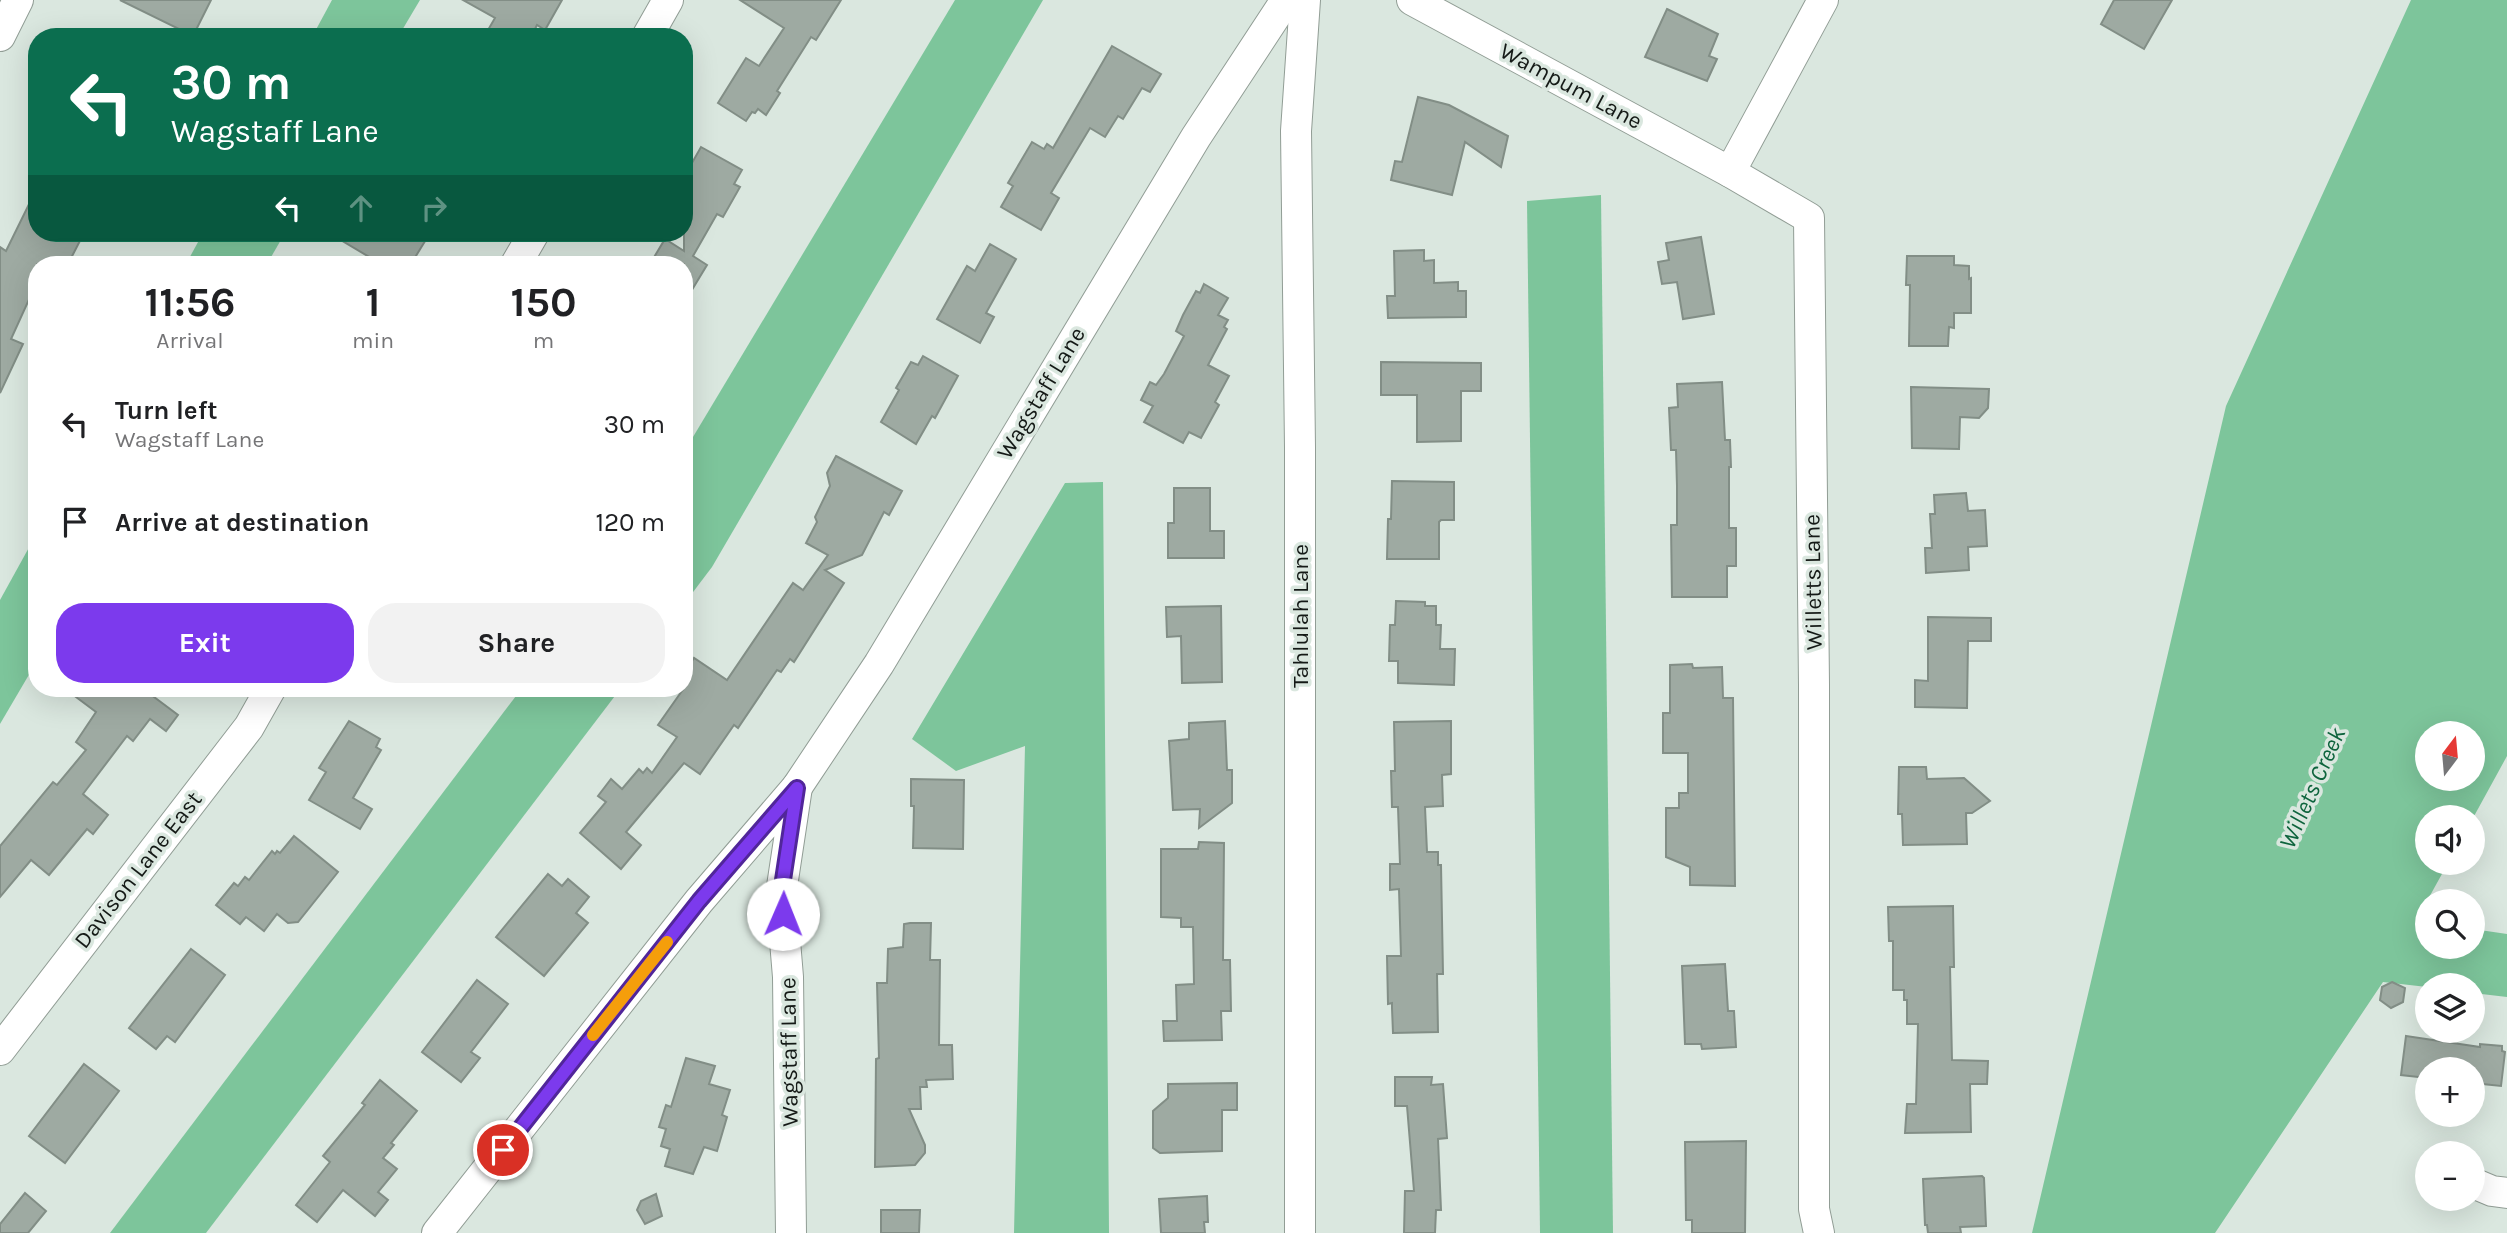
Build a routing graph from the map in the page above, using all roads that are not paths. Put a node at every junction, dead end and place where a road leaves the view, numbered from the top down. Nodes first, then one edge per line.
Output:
1 (18, 0) edge
2 (668, 0) edge
3 (1286, 0) edge
4 (1305, 0) edge
5 (1823, 0) edge
6 (1417, 1) edge
7 (652, 28) edge
8 (0, 36) edge
9 (1730, 172) junction
10 (266, 697) edge
11 (797, 788) junction
12 (0, 1050) edge
13 (2485, 1188) edge
14 (2507, 1193) edge
15 (437, 1233) edge
16 (791, 1233) edge
17 (1300, 1233) edge
18 (1819, 1233) edge

1 - 8 street
2 - 7 street
3 - 11 street, Wagstaff Lane
4 - 17 street, Tahlulah Lane
5 - 9 street
6 - 9 street, Wampum Lane
9 - 18 street, Willetts Lane
10 - 12 street, Davison Lane East
11 - 15 street, Wagstaff Lane
11 - 16 street, Wagstaff Lane
13 - 14 street

